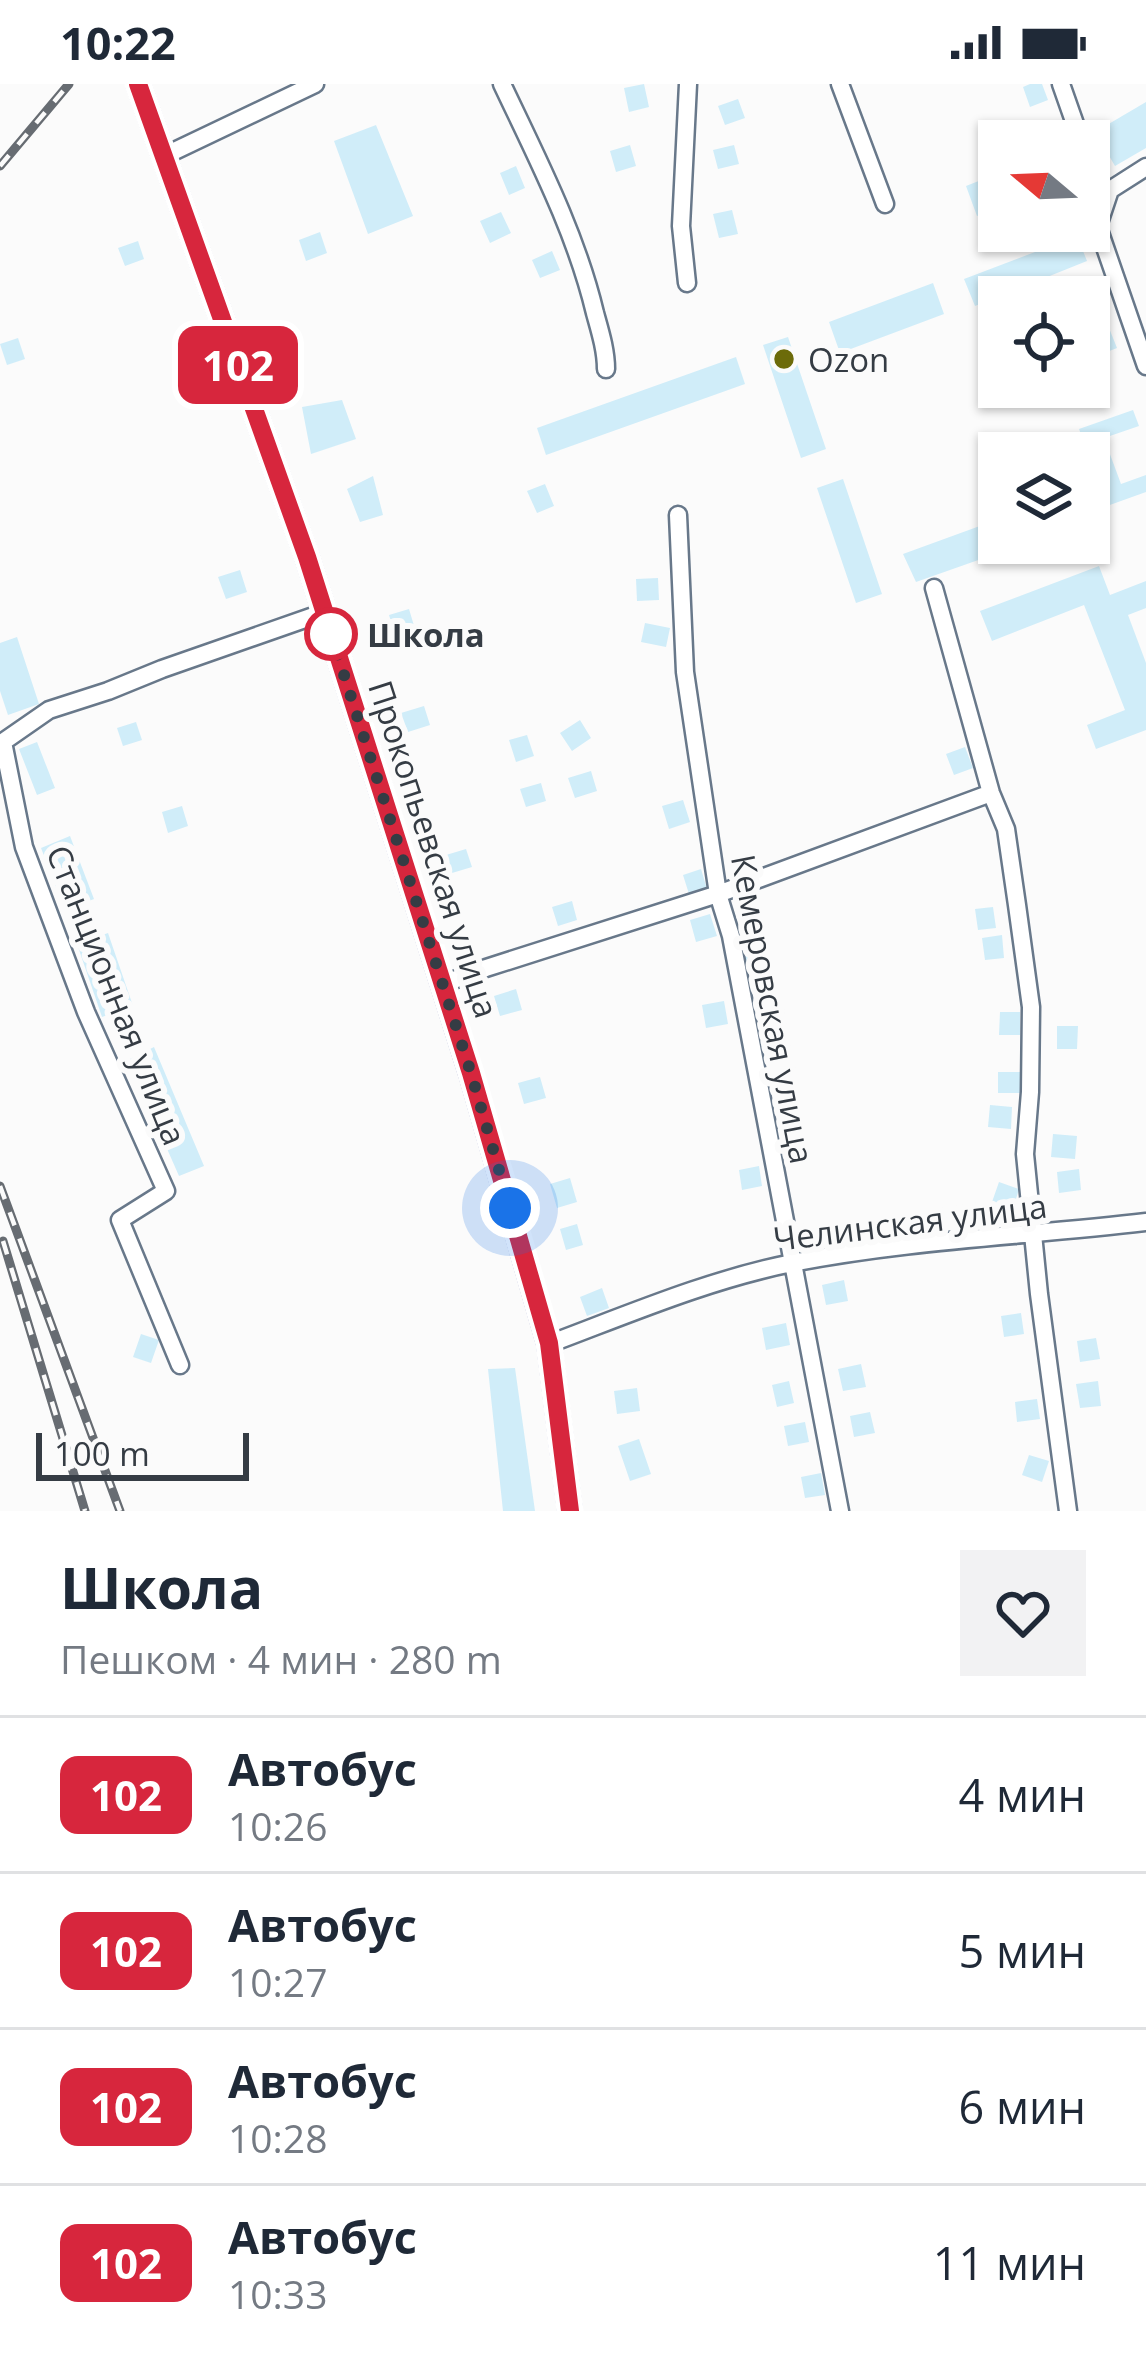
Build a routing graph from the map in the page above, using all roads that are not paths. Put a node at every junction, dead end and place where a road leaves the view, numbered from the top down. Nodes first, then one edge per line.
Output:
1 (138, 84) edge
2 (314, 84) edge
3 (502, 84) edge
4 (688, 84) edge
5 (840, 84) edge
6 (1061, 84) edge
7 (1074, 120) edge
8 (164, 156) junction
9 (1146, 167) edge
10 (1110, 190) edge
11 (885, 204) dead end
12 (1107, 252) edge
13 (687, 283) dead end
14 (1146, 366) edge
15 (606, 369) dead end
16 (678, 515) dead end
17 (934, 588) dead end
18 (325, 612) junction
19 (991, 793) junction
20 (718, 894) junction
21 (442, 985) junction
22 (1146, 1222) edge
23 (1035, 1235) junction
24 (791, 1264) junction
25 (549, 1343) junction
26 (180, 1365) dead end
27 (570, 1511) edge
28 (840, 1511) edge
29 (1068, 1511) edge

1 - 8 main road, Прокопьевская улица
2 - 8 street
3 - 15 street
4 - 13 street
5 - 11 street
6 - 7 street
8 - 18 main road, Прокопьевская улица
9 - 10 street
12 - 14 street
16 - 20 street, Кемеровская улица
17 - 19 street
18 - 21 main road, Прокопьевская улица
18 - 26 street, Станционная улица
19 - 20 street
19 - 23 street
20 - 21 street
20 - 24 street, Кемеровская улица
21 - 25 main road, Прокопьевская улица
22 - 23 street, Челинская улица
23 - 24 street, Челинская улица
23 - 29 street
24 - 25 street, Челинская улица
24 - 28 street, Кемеровская улица
25 - 27 main road, Прокопьевская улица

